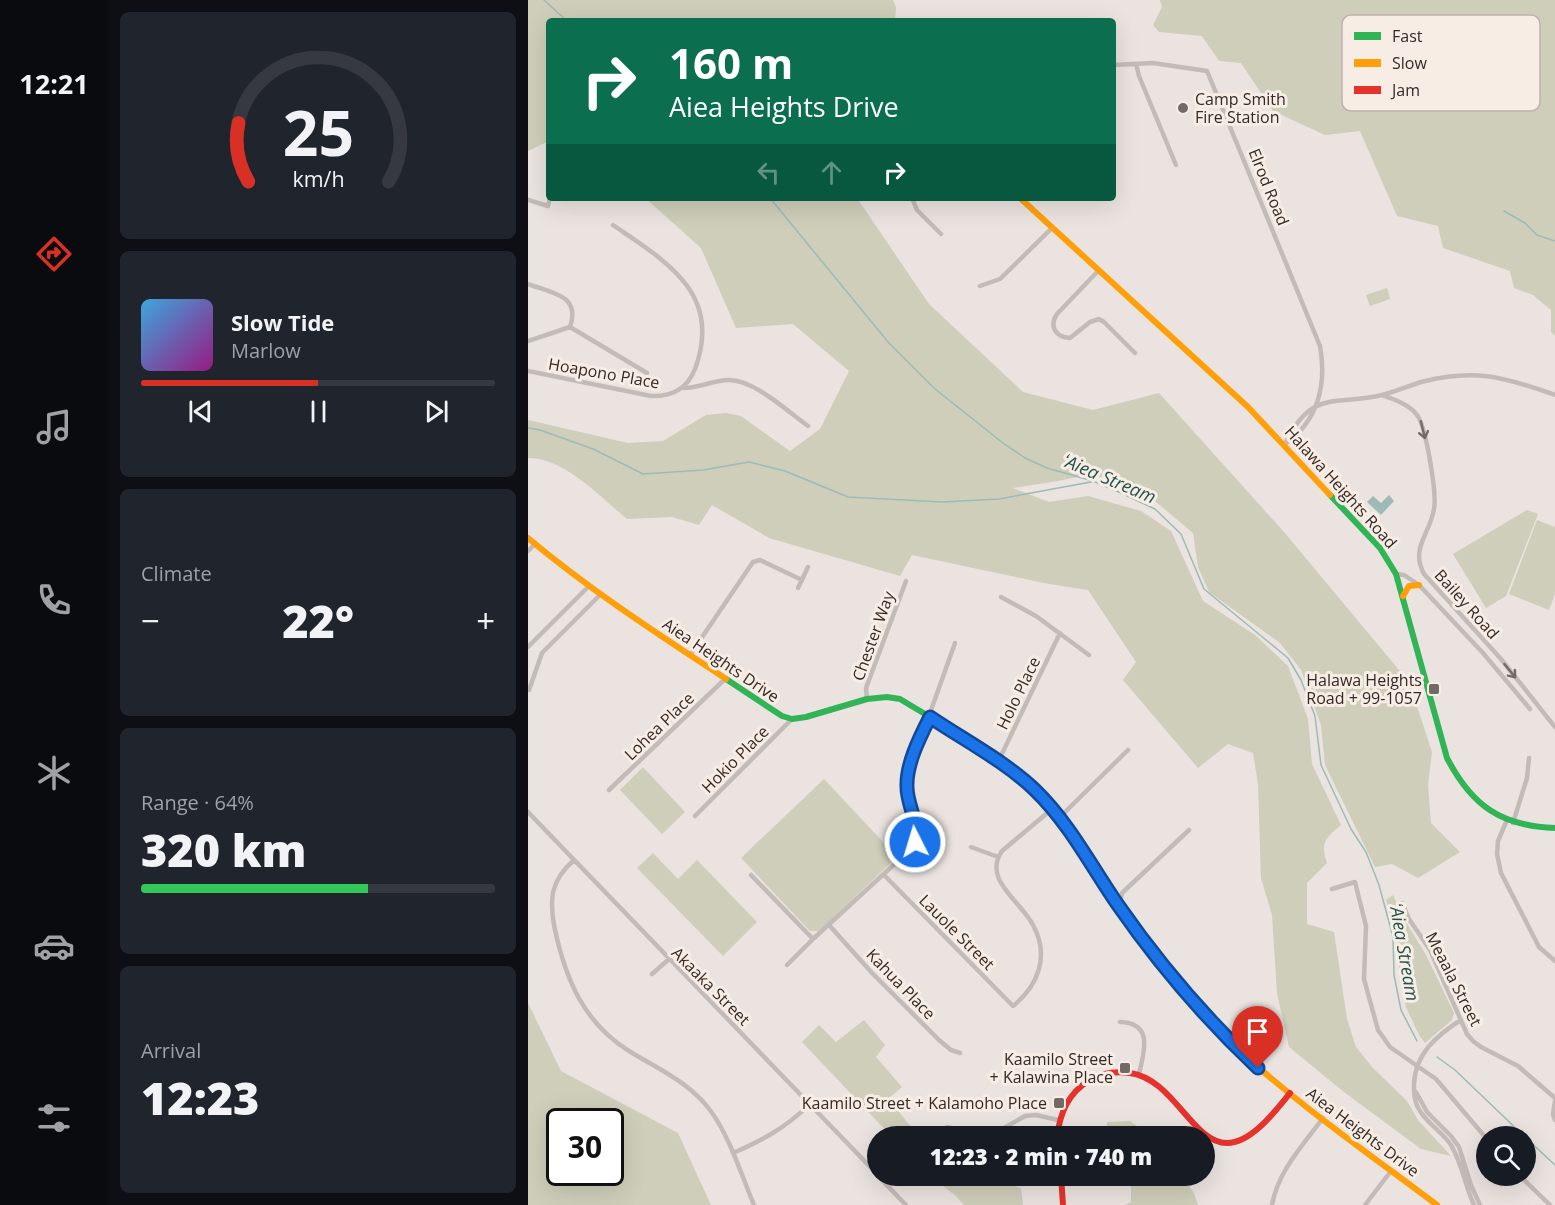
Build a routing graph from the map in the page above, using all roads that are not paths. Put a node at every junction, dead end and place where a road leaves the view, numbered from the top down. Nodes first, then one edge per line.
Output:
1 (1136, 64) junction
2 (1116, 65) edge
3 (1176, 165) dead end
4 (528, 200) edge
5 (549, 201) edge
6 (913, 201) edge
7 (1023, 201) edge
8 (613, 225) dead end
9 (1052, 228) junction
10 (941, 234) dead end
11 (1099, 270) junction
12 (528, 284) edge
13 (980, 286) dead end
14 (570, 327) junction
15 (528, 341) edge
16 (1135, 353) dead end
17 (528, 371) edge
18 (647, 373) dead end
19 (684, 387) junction
20 (1381, 395) junction
21 (1555, 395) edge
22 (1316, 404) junction
23 (808, 426) dead end
24 (1285, 444) junction
25 (528, 538) edge
26 (535, 544) junction
27 (528, 551) edge
28 (808, 567) dead end
29 (1396, 574) junction
30 (802, 580) junction
31 (906, 581) dead end
32 (1419, 585) junction
33 (588, 587) junction
34 (798, 588) dead end
35 (600, 595) junction
36 (1001, 597) dead end
37 (1402, 597) junction
38 (1060, 633) junction
39 (955, 643) dead end
40 (528, 647) edge
41 (690, 655) junction
42 (1089, 655) dead end
43 (725, 679) junction
44 (529, 690) edge
45 (867, 699) junction
46 (1530, 709) dead end
47 (930, 717) junction
48 (792, 718) junction
49 (1555, 728) edge
50 (1128, 750) dead end
51 (1529, 758) dead end
52 (998, 762) junction
53 (609, 790) dead end
54 (1052, 809) junction
55 (528, 812) edge
56 (695, 816) dead end
57 (1059, 817) junction
58 (1510, 821) junction
59 (1555, 828) edge
60 (1189, 830) dead end
61 (971, 847) dead end
62 (998, 858) junction
63 (574, 860) junction
64 (751, 875) dead end
65 (884, 875) junction
66 (1332, 889) dead end
67 (1402, 903) dead end
68 (1117, 904) junction
69 (829, 926) junction
70 (813, 939) junction
71 (668, 960) junction
72 (1555, 961) edge
73 (787, 965) dead end
74 (652, 974) dead end
75 (1461, 1020) junction
76 (1120, 1022) dead end
77 (960, 1053) dead end
78 (1417, 1065) junction
79 (1139, 1074) junction
80 (1414, 1089) junction
81 (1290, 1093) junction
82 (1555, 1099) edge
83 (809, 1105) junction
84 (1323, 1118) junction
85 (1058, 1120) junction
86 (1555, 1120) edge
87 (1007, 1126) edge
88 (1058, 1126) edge
89 (1476, 1126) edge
90 (733, 1154) junction
91 (867, 1165) edge
92 (1391, 1171) junction
93 (888, 1186) edge
94 (1061, 1186) edge
95 (1530, 1186) edge
96 (754, 1205) edge
97 (906, 1205) edge
98 (1064, 1205) edge
99 (1272, 1205) edge
100 (1365, 1205) edge
101 (1437, 1205) edge
102 (1474, 1205) edge
103 (1480, 1205) edge
104 (1550, 1205) edge

1 - 2 street, Elrod Road
1 - 3 street
1 - 22 street, Elrod Road
4 - 5 street
6 - 10 street
7 - 9 street, Halawa Heights Road
8 - 19 street, Hoapono Place
9 - 11 street, Halawa Heights Road
9 - 13 street
11 - 16 street
11 - 24 street, Halawa Heights Road
12 - 14 street
14 - 15 street
14 - 18 street
17 - 19 street, Hoapono Place
19 - 23 street
20 - 21 street
20 - 22 street
20 -> 49 street, Bailey Road
22 - 24 street
24 - 29 street, Halawa Heights Road
25 - 26 street, Aiea Heights Drive
26 - 27 street
26 - 33 street, Aiea Heights Drive
28 - 30 street
29 - 32 street
29 - 37 street, Halawa Heights Road
30 - 34 street
30 - 41 street
31 - 45 street, Chester Way
32 - 37 street
32 - 46 street
33 - 35 street, Aiea Heights Drive
33 - 40 street
35 - 41 street, Aiea Heights Drive
35 - 44 street
36 - 38 street
37 - 58 street, Halawa Heights Road
38 - 42 street
38 - 52 street, Holo Place
39 - 47 street
41 - 43 street, Aiea Heights Drive
43 - 48 street, Aiea Heights Drive
43 - 53 street, Lohea Place
45 - 47 street, Aiea Heights Drive
45 - 48 street, Aiea Heights Drive
47 - 52 street, Aiea Heights Drive
47 - 65 street
48 - 56 street, Hokio Place
50 - 57 street
51 - 58 street
52 - 54 street, Aiea Heights Drive
54 - 57 street, Aiea Heights Drive
54 - 62 street
55 - 63 street, Akaaka Street
57 - 68 street, Aiea Heights Drive
58 - 59 street, Halawa Heights Road
58 - 72 street
60 - 68 street
61 - 62 street
62 - 65 street, Lauole Street
63 - 71 street, Akaaka Street
63 - 90 street
64 - 70 street
65 - 69 street
66 - 78 street
67 - 75 street, Meaala Street
68 - 81 street, Aiea Heights Drive
69 - 70 street
69 - 77 street, Kahua Place
70 - 73 street
71 - 74 street
71 - 83 street, Akaaka Street
75 - 78 street
75 - 82 street, Meaala Street
76 - 79 street
78 - 80 street
78 - 89 street
79 - 81 street
79 - 85 street
80 - 102 street
80 - 103 street
81 - 84 street, Aiea Heights Drive
82 - 86 street
83 - 90 street
83 - 91 street, Akaaka Street
84 - 92 street, Aiea Heights Drive
84 - 99 street
85 - 87 street
85 - 88 street
90 - 96 street
92 - 100 street
92 - 101 street, Aiea Heights Drive
93 - 97 street, Akaaka Street
94 - 98 street
95 - 104 street

